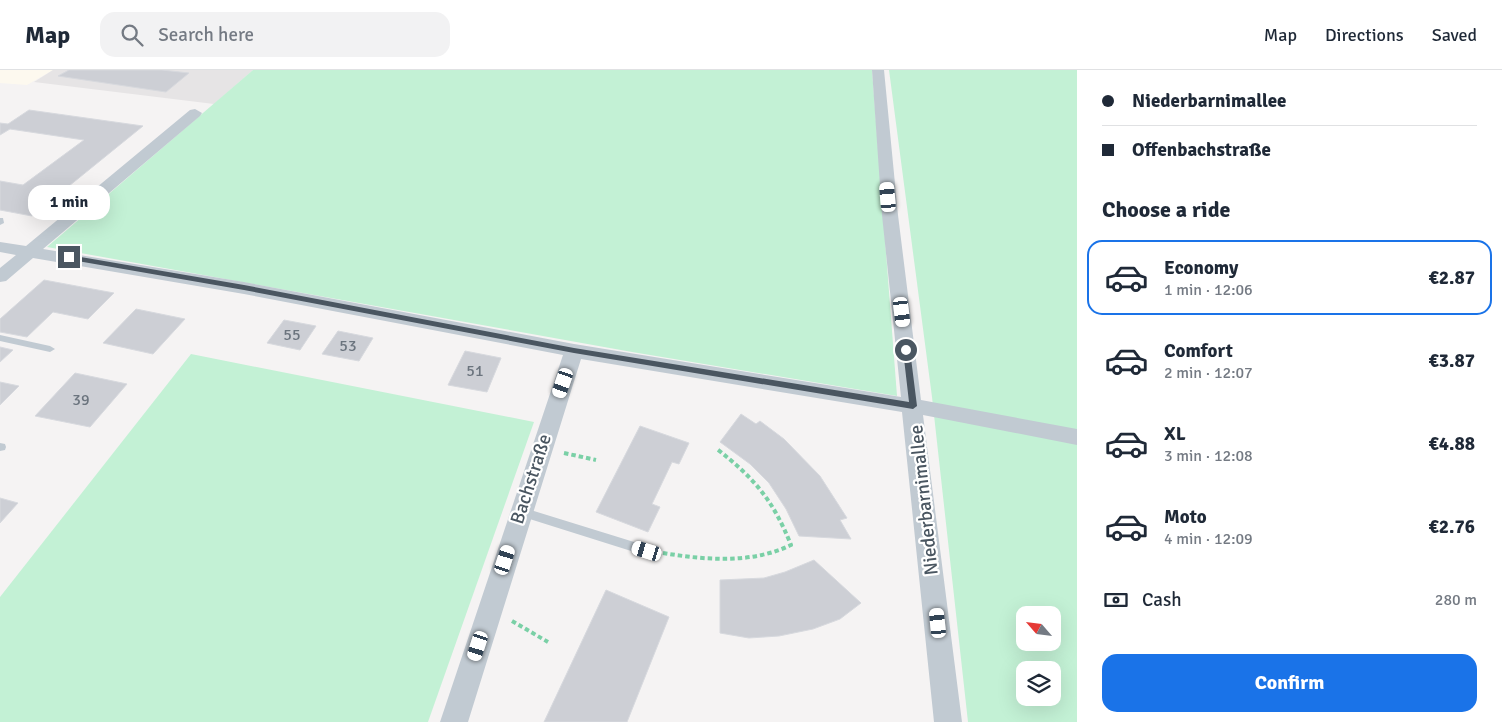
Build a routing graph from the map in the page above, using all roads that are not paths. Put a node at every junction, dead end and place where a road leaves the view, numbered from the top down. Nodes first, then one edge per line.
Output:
1 (878, 70) edge
2 (195, 113) dead end
3 (0, 247) edge
4 (30, 250) junction
5 (0, 277) edge
6 (0, 338) edge
7 (50, 349) dead end
8 (574, 351) junction
9 (913, 406) junction
10 (1077, 437) edge
11 (520, 512) junction
12 (647, 551) road end
13 (454, 722) edge
14 (948, 722) edge

1 - 9 street, Niederbarnimallee
2 - 4 street
3 - 4 street
4 - 5 street
4 - 8 street
6 - 7 lane
8 - 9 street
8 - 11 street, Bachstraße
9 - 10 street
9 - 14 street, Niederbarnimallee
11 - 12 lane
11 - 13 street, Bachstraße

